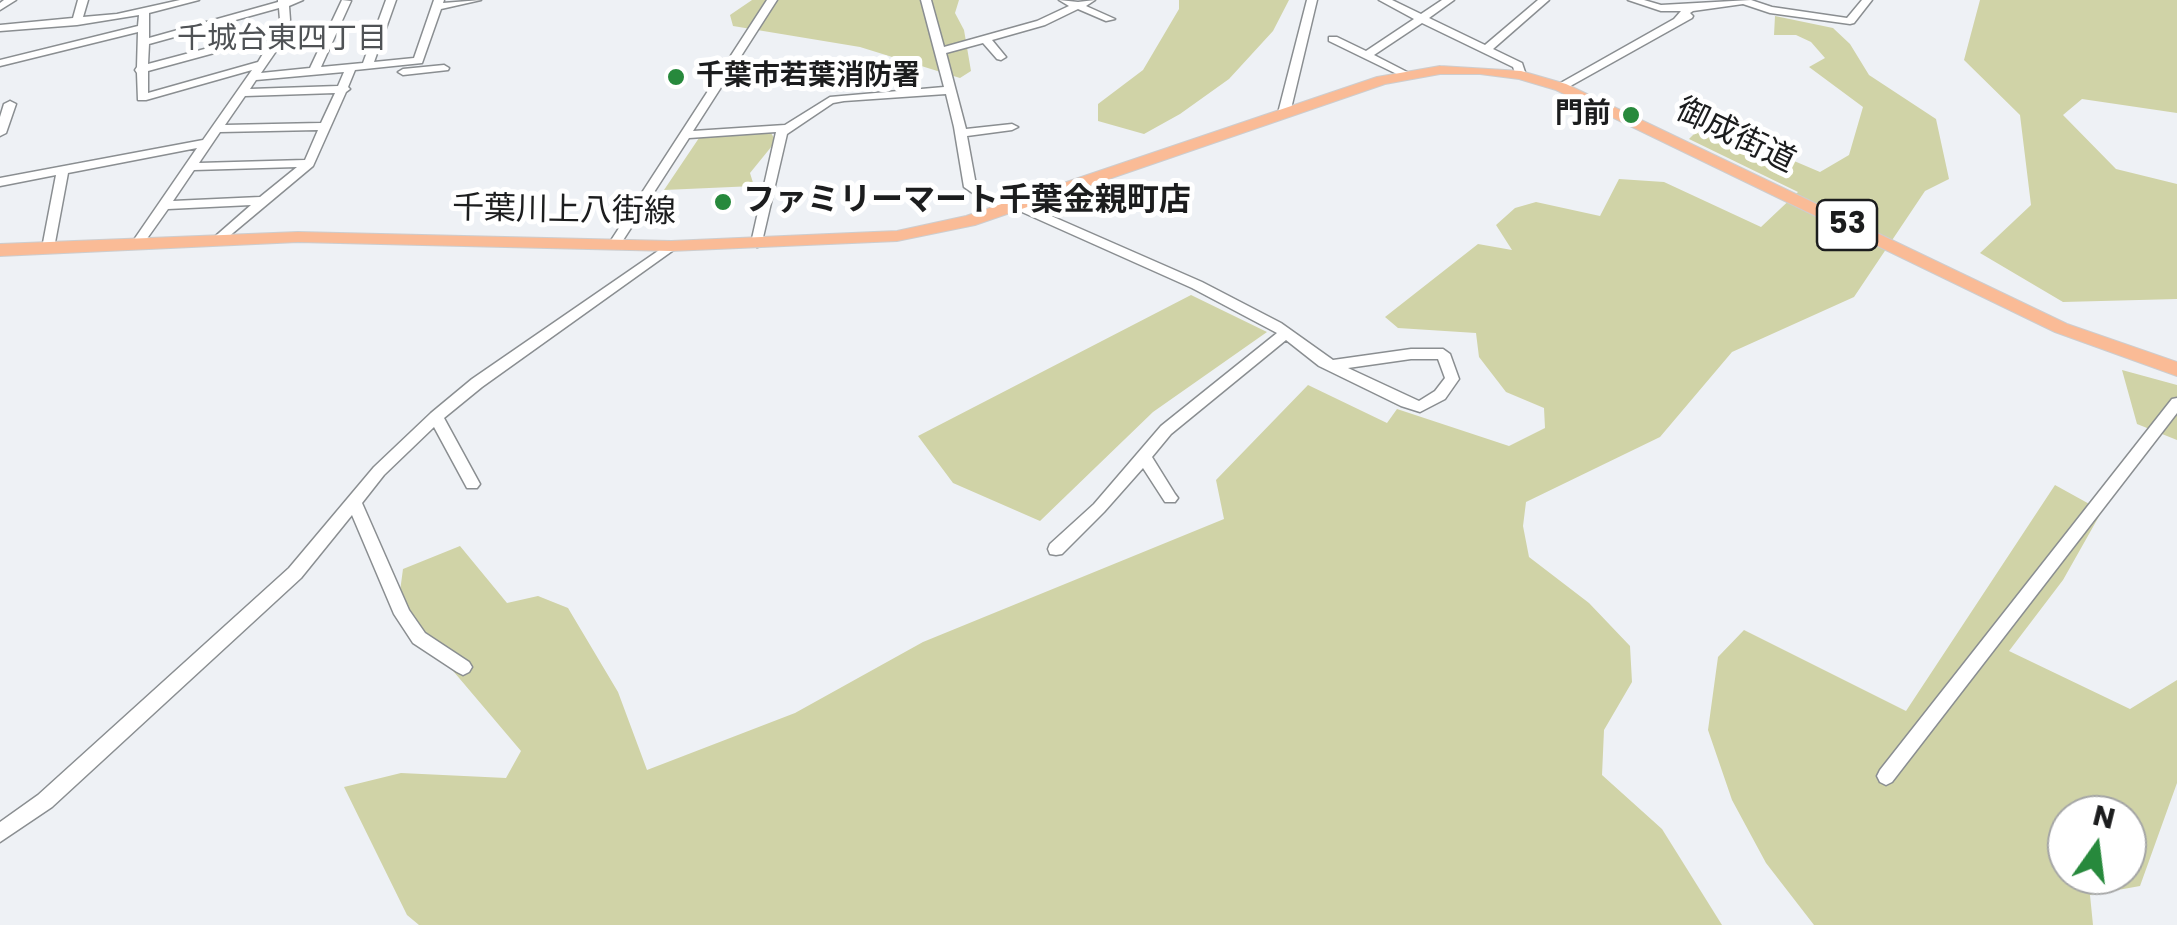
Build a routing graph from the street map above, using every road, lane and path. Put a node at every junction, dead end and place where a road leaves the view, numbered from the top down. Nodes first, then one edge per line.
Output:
1 (11, 0) edge
2 (194, 0) edge
3 (357, 0) edge
4 (392, 0) edge
5 (476, 0) edge
6 (772, 0) edge
7 (926, 0) edge
8 (1064, 0) edge
9 (1090, 0) edge
10 (1312, 0) edge
11 (1384, 0) edge
12 (1449, 0) edge
13 (1544, 0) edge
14 (1633, 0) edge
15 (1866, 0) edge
16 (81, 1) edge
17 (345, 1) edge
18 (288, 2) edge
19 (438, 3) edge
20 (1720, 5) junction
21 (1076, 6) junction
22 (0, 8) edge
23 (1690, 8) junction
24 (144, 11) junction
25 (1110, 18) dead end
26 (1424, 19) junction
27 (1679, 19) junction
28 (77, 22) junction
29 (142, 28) junction
30 (1, 29) edge
31 (281, 32) junction
32 (985, 39) junction
33 (1333, 40) dead end
34 (142, 42) junction
35 (1488, 50) junction
36 (939, 52) junction
37 (1366, 56) junction
38 (1001, 57) dead end
39 (0, 64) edge
40 (263, 64) junction
41 (367, 66) junction
42 (444, 68) dead end
43 (140, 70) junction
44 (314, 71) junction
45 (1405, 75) junction
46 (1520, 75) junction
47 (255, 77) junction
48 (348, 78) junction
49 (1562, 87) junction
50 (950, 90) junction
51 (244, 92) junction
52 (10, 104) dead end
53 (1284, 113) junction
54 (326, 126) junction
55 (1012, 127) dead end
56 (788, 128) junction
57 (218, 129) junction
58 (0, 132) edge
59 (961, 132) junction
60 (688, 134) junction
61 (208, 143) junction
62 (309, 164) junction
63 (191, 167) junction
64 (63, 170) junction
65 (0, 182) edge
66 (265, 201) junction
67 (165, 205) junction
68 (1010, 207) junction
69 (217, 240) junction
70 (758, 243) junction
71 (136, 244) junction
72 (614, 245) junction
73 (671, 246) junction
74 (48, 248) junction
75 (0, 250) edge
76 (1286, 334) junction
77 (1334, 366) junction
78 (2177, 369) edge
79 (2177, 403) edge
80 (436, 417) junction
81 (1143, 456) junction
82 (472, 484) dead end
83 (1170, 498) dead end
84 (353, 500) junction
85 (1103, 504) junction
86 (1112, 521) dead end
87 (1056, 549) dead end
88 (463, 667) dead end
89 (1886, 776) dead end
90 (0, 833) edge

1 - 22 street
2 - 24 street
3 - 17 street
4 - 41 street
5 - 19 street
6 - 60 street
7 - 36 street
8 - 21 street
9 - 21 street
10 - 53 street
11 - 26 street, 御成街道
12 - 26 street
13 - 35 street
14 - 23 street
15 - 20 street
16 - 28 street
17 - 44 street
18 - 31 street
18 - 34 street
19 - 41 street
20 - 23 street
20 - 27 street
21 - 25 street
21 - 32 street
23 - 27 street
24 - 28 street
24 - 29 street
26 - 35 street, 御成街道
26 - 37 street
27 - 49 street
28 - 30 street
29 - 34 street
29 - 39 street
31 - 40 street
31 - 43 street
32 - 36 street
32 - 38 street
33 - 37 street
34 - 43 street
35 - 46 street, 御成街道
36 - 50 street
37 - 45 street
40 - 43 street
40 - 47 street
41 - 48 street
42 - 48 street
44 - 47 street
44 - 48 street
45 - 46 main road, 千葉川上八街線 / 53
45 - 53 main road, 千葉川上八街線 / 53
46 - 49 main road, 御成街道 / 53
47 - 51 street
48 - 51 street
48 - 54 street
49 - 78 main road, 御成街道 / 53
50 - 56 street
50 - 59 street
51 - 57 street
52 - 58 street
53 - 68 main road, 千葉川上八街線 / 53
54 - 57 street
54 - 62 street
55 - 59 street
56 - 60 street
56 - 70 street
57 - 61 street
59 - 68 street
60 - 72 street
61 - 63 street
61 - 64 street
62 - 63 street
62 - 66 street
63 - 67 street
64 - 65 street
64 - 74 street
66 - 67 street
66 - 69 street
67 - 71 street
68 - 70 main road, 千葉川上八街線 / 53
68 - 76 street
69 - 71 main road, 千葉川上八街線 / 53
69 - 72 main road, 千葉川上八街線 / 53
70 - 73 main road, 千葉川上八街線 / 53
71 - 74 main road, 千葉川上八街線 / 53
72 - 73 main road, 千葉川上八街線 / 53
73 - 80 street
74 - 75 main road, 千葉川上八街線 / 53
76 - 77 street
76 - 81 street
77 - 77 street
79 - 89 street
80 - 82 street
80 - 84 street
81 - 83 street
81 - 85 street
84 - 88 street
84 - 90 street
85 - 86 street
85 - 87 street

